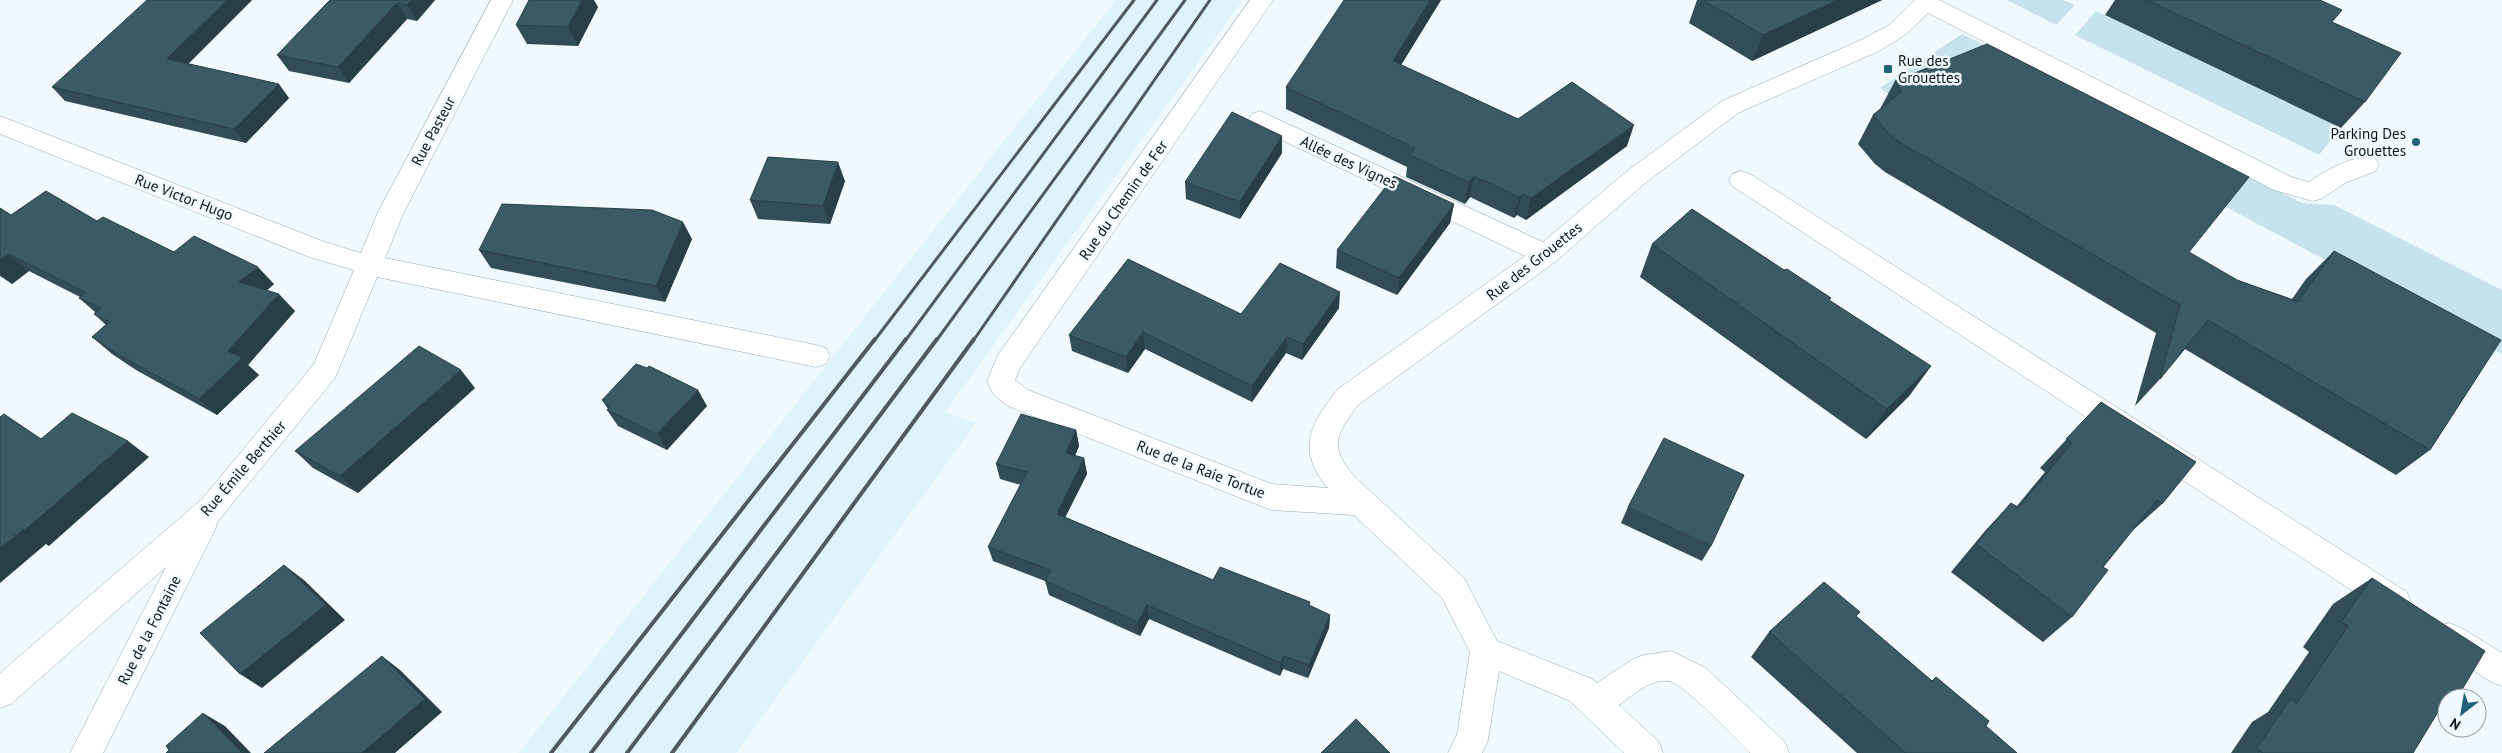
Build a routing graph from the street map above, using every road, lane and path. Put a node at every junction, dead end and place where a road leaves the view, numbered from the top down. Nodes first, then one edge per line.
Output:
1 (502, 0) edge
2 (1262, 0) edge
3 (1928, 1) edge
4 (1260, 120) dead end
5 (0, 125) edge
6 (2367, 165) dead end
7 (1741, 180) dead end
8 (1546, 255) junction
9 (369, 265) junction
10 (816, 356) dead end
11 (1018, 398) joint
12 (1361, 502) junction
13 (212, 508) junction
14 (1486, 651) junction
15 (2502, 671) edge
16 (0, 693) edge
17 (1596, 702) junction
18 (86, 753) edge
19 (1464, 753) edge
20 (1647, 753) edge
21 (1773, 753) edge

1 - 9 street, Rue Pasteur
2 - 11 street, Rue du Chemin de Fer
3 - 6 street
3 - 8 street, Rue des Grouettes
4 - 8 street, Allée des Vignes
5 - 9 street, Rue Victor Hugo
7 - 15 street
8 - 12 street, Rue des Grouettes
9 - 10 street, Rue Victor Hugo
9 - 13 street, Rue Émile Berthier
11 - 12 street, Rue de la Raie Tortue
12 - 14 street
13 - 16 street, Rue Émile Berthier
13 - 18 street, Rue de la Fontaine
14 - 17 street
14 - 19 street
17 - 20 street
17 - 21 street

